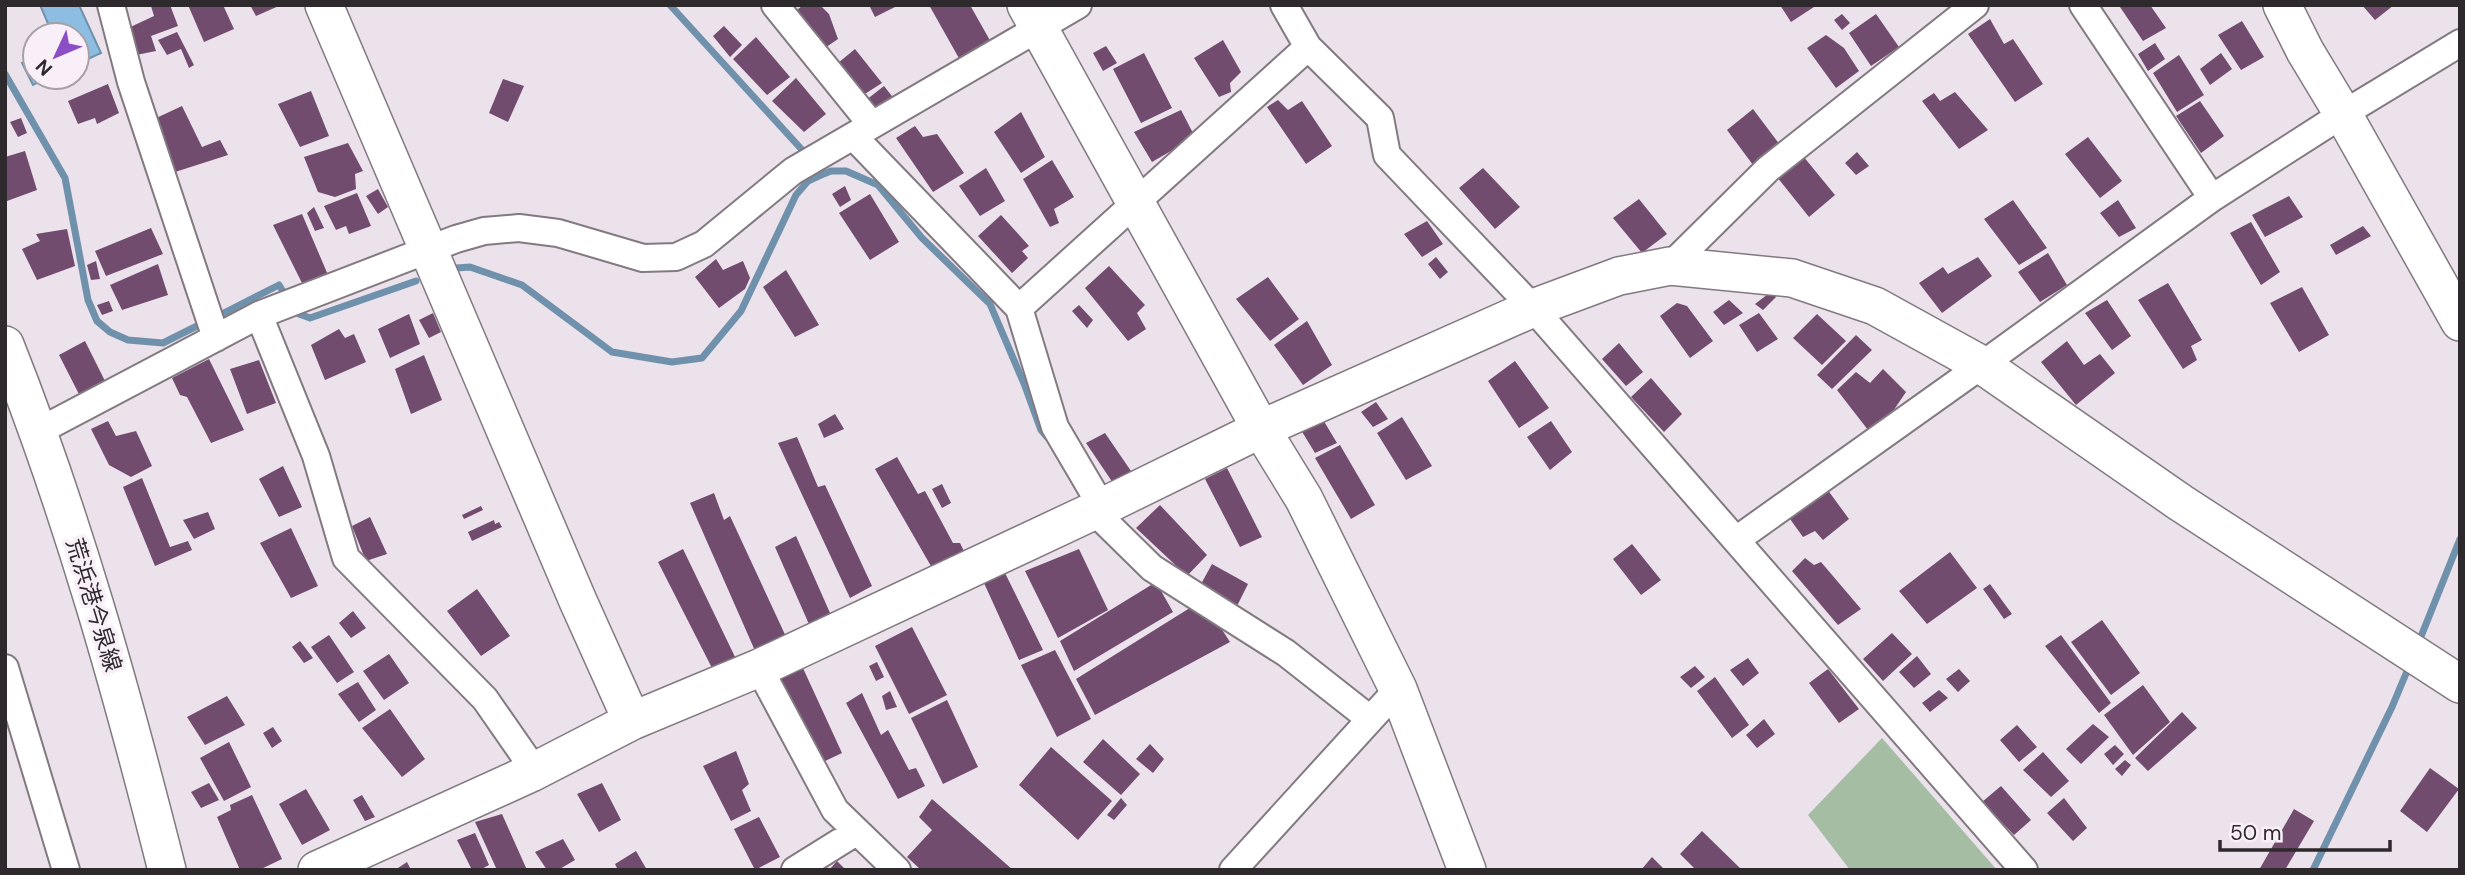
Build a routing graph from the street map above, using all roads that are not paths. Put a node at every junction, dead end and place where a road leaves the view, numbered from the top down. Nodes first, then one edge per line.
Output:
1 (111, 5) edge
2 (324, 5) edge
3 (775, 5) edge
4 (1078, 5) edge
5 (1284, 5) edge
6 (1975, 5) edge
7 (2083, 5) edge
8 (2282, 5) edge
9 (1033, 17) edge
10 (2460, 43) edge
11 (1308, 47) junction
12 (2343, 114) junction
13 (863, 131) junction
14 (2212, 198) junction
15 (1136, 202) junction
16 (429, 250) junction
17 (1670, 266) junction
18 (1019, 308) junction
19 (1533, 308) junction
20 (260, 315) junction
21 (2460, 322) edge
22 (212, 326) junction
23 (5, 345) edge
24 (1982, 365) junction
25 (1261, 429) junction
26 (39, 431) junction
27 (1098, 509) junction
28 (1736, 540) junction
29 (5, 668) edge
30 (760, 668) junction
31 (2446, 675) edge
32 (1398, 689) junction
33 (1363, 713) junction
34 (632, 721) junction
35 (535, 771) junction
36 (856, 832) junction
37 (66, 870) edge
38 (167, 870) edge
39 (317, 870) edge
40 (795, 870) edge
41 (897, 870) edge
42 (1233, 870) edge
43 (1466, 870) edge
44 (2024, 870) edge

1 - 22 street
2 - 16 street
3 - 13 street
4 - 9 street
5 - 11 street
6 - 17 street
7 - 14 street
8 - 12 street
9 - 13 street
9 - 15 street
10 - 12 street
11 - 15 street
11 - 19 street
12 - 14 street
12 - 21 street
13 - 16 street
13 - 18 street
14 - 24 street
15 - 18 street
15 - 25 street
16 - 20 street
16 - 34 street
17 - 19 street
17 - 24 street
18 - 27 street
19 - 25 street
19 - 28 street
20 - 22 street
20 - 35 street
22 - 26 street
23 - 26 street, 荒浜港今泉線
24 - 28 street
24 - 31 street
25 - 27 street
25 - 32 street
26 - 38 street, 荒浜港今泉線
27 - 30 street
27 - 33 street
28 - 44 street
29 - 37 street
30 - 34 street
30 - 36 street
32 - 33 street
32 - 43 street
33 - 42 street
34 - 35 street
35 - 39 street
36 - 40 street
36 - 41 street

